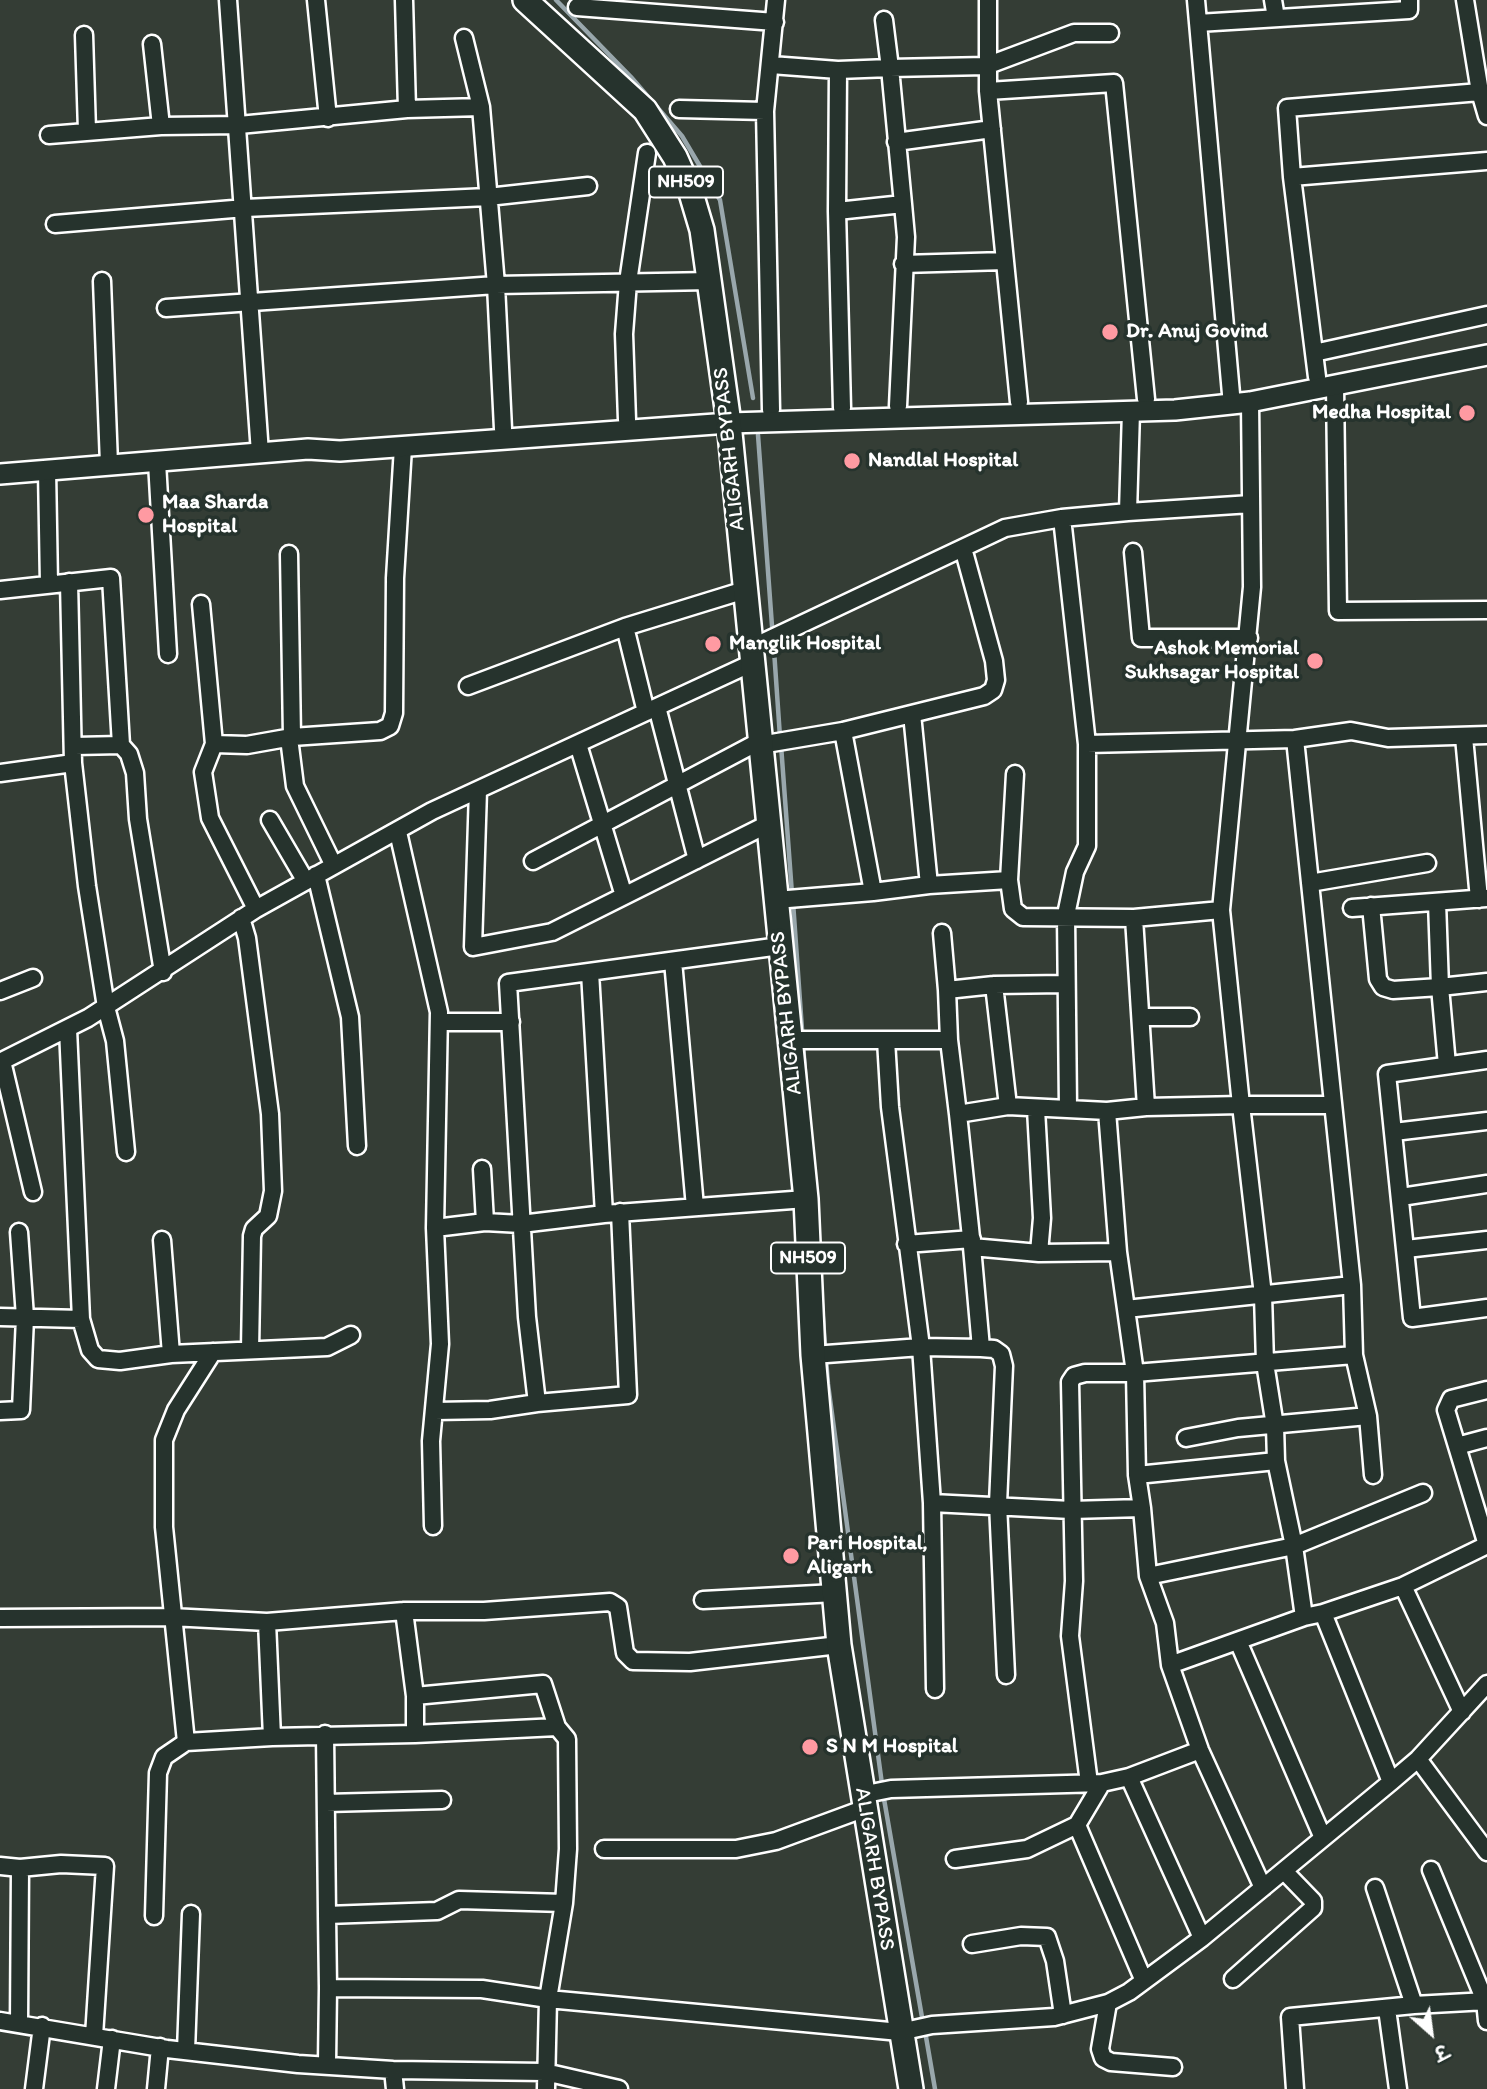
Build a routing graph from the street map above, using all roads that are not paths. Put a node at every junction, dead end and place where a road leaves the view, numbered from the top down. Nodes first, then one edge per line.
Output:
1 (228, 0) edge
2 (316, 0) edge
3 (404, 0) edge
4 (525, 0) edge
5 (776, 0) edge
6 (989, 0) edge
7 (1196, 0) edge
8 (1273, 0) edge
9 (1409, 0) edge
10 (1465, 0) edge
11 (578, 7) dead end
12 (1342, 7) edge
13 (698, 8) edge
14 (1276, 18) junction
15 (884, 20) dead end
16 (775, 22) junction
17 (1198, 23) junction
18 (1110, 33) dead end
19 (84, 35) dead end
20 (464, 38) dead end
21 (152, 44) dead end
22 (771, 65) junction
23 (986, 66) junction
24 (890, 68) junction
25 (838, 70) junction
26 (988, 91) junction
27 (1480, 92) junction
28 (481, 107) junction
29 (407, 108) junction
30 (679, 109) dead end
31 (765, 111) junction
32 (1487, 116) edge
33 (328, 118) junction
34 (239, 125) junction
35 (162, 126) junction
36 (992, 129) junction
37 (88, 131) junction
38 (49, 135) dead end
39 (896, 142) junction
40 (648, 153) dead end
41 (1487, 162) edge
42 (1292, 177) junction
43 (588, 186) dead end
44 (488, 197) junction
45 (903, 204) junction
46 (245, 208) junction
47 (837, 211) junction
48 (55, 224) dead end
49 (1005, 261) junction
50 (903, 264) junction
51 (102, 281) dead end
52 (711, 281) junction
53 (628, 282) junction
54 (496, 285) junction
55 (250, 305) junction
56 (166, 308) dead end
57 (1487, 315) edge
58 (1487, 342) edge
59 (1314, 354) junction
60 (1487, 355) edge
61 (1317, 377) junction
62 (1335, 387) junction
63 (1237, 400) junction
64 (1019, 401) junction
65 (1138, 405) junction
66 (898, 406) junction
67 (1047, 407) junction
68 (842, 408) junction
69 (771, 410) junction
70 (728, 418) junction
71 (626, 419) junction
72 (503, 429) junction
73 (403, 447) junction
74 (308, 449) junction
75 (260, 453) junction
76 (157, 462) junction
77 (109, 464) junction
78 (47, 470) junction
79 (0, 474) edge
80 (1251, 504) junction
81 (1128, 512) junction
82 (1062, 518) junction
83 (964, 548) junction
84 (1133, 552) dead end
85 (289, 554) dead end
86 (69, 582) junction
87 (49, 584) junction
88 (0, 590) edge
89 (745, 590) junction
90 (201, 604) dead end
91 (1487, 610) edge
92 (625, 627) junction
93 (1249, 638) junction
94 (168, 654) dead end
95 (752, 656) junction
96 (468, 685) dead end
97 (651, 710) junction
98 (912, 714) junction
99 (843, 731) junction
100 (1487, 735) edge
101 (1464, 737) junction
102 (290, 738) junction
103 (1238, 738) junction
104 (1295, 739) junction
105 (769, 742) junction
106 (214, 744) junction
107 (578, 744) junction
108 (1087, 744) junction
109 (121, 745) junction
110 (75, 746) junction
111 (73, 763) junction
112 (0, 774) edge
113 (1016, 774) dead end
114 (677, 785) junction
115 (478, 790) junction
116 (270, 820) dead end
117 (768, 824) junction
118 (602, 825) junction
119 (398, 832) junction
120 (697, 860) junction
121 (533, 862) dead end
122 (1427, 863) dead end
123 (333, 864) junction
124 (310, 877) junction
125 (1009, 880) junction
126 (1310, 883) junction
127 (929, 885) junction
128 (873, 892) junction
129 (624, 896) junction
130 (785, 899) junction
131 (1483, 899) edge
132 (1437, 902) junction
133 (1371, 906) junction
134 (1352, 908) dead end
135 (1221, 910) junction
136 (248, 914) junction
137 (1066, 915) junction
138 (1134, 918) junction
139 (942, 933) dead end
140 (780, 946) junction
141 (673, 961) junction
142 (163, 972) junction
143 (590, 972) junction
144 (33, 978) dead end
145 (1487, 982) edge
146 (1065, 984) junction
147 (994, 985) junction
148 (1440, 987) junction
149 (947, 990) junction
150 (0, 991) edge
151 (106, 1007) junction
152 (1141, 1017) junction
153 (1190, 1017) dead end
154 (511, 1021) junction
155 (439, 1022) junction
156 (68, 1029) junction
157 (886, 1040) junction
158 (949, 1040) junction
159 (798, 1041) junction
160 (1487, 1060) edge
161 (1, 1061) edge
162 (1447, 1065) junction
163 (1241, 1105) junction
164 (1332, 1105) junction
165 (1008, 1106) junction
166 (1146, 1107) junction
167 (1068, 1108) junction
168 (1036, 1109) junction
169 (1107, 1111) junction
170 (958, 1114) junction
171 (1487, 1121) edge
172 (1394, 1132) junction
173 (357, 1146) dead end
174 (126, 1152) dead end
175 (482, 1168) dead end
176 (1487, 1184) edge
177 (33, 1192) dead end
178 (1401, 1197) junction
179 (806, 1199) junction
180 (695, 1207) junction
181 (612, 1213) junction
182 (485, 1222) junction
183 (521, 1224) junction
184 (435, 1228) junction
185 (19, 1232) dead end
186 (1487, 1240) edge
187 (162, 1241) dead end
188 (972, 1243) junction
189 (906, 1244) junction
190 (1406, 1249) junction
191 (1118, 1252) junction
192 (1039, 1253) junction
193 (1352, 1286) junction
194 (1263, 1295) junction
195 (1487, 1308) edge
196 (1126, 1309) junction
197 (0, 1317) edge
198 (25, 1317) junction
199 (81, 1319) junction
200 (351, 1335) dead end
201 (921, 1347) junction
202 (981, 1348) junction
203 (250, 1350) junction
204 (213, 1352) junction
205 (171, 1354) junction
206 (1354, 1354) junction
207 (823, 1355) junction
208 (1265, 1363) junction
209 (1135, 1373) junction
210 (1487, 1390) edge
211 (537, 1403) junction
212 (0, 1411) edge
213 (435, 1411) junction
214 (1368, 1416) junction
215 (1276, 1426) junction
216 (1186, 1437) dead end
217 (1487, 1438) edge
218 (1457, 1446) junction
219 (1276, 1461) junction
220 (1138, 1475) junction
221 (1373, 1475) dead end
222 (1423, 1493) dead end
223 (932, 1503) junction
224 (998, 1504) junction
225 (1142, 1508) junction
226 (1071, 1510) junction
227 (433, 1526) dead end
228 (1487, 1545) edge
229 (1294, 1546) junction
230 (1148, 1576) junction
231 (1403, 1586) junction
232 (835, 1594) junction
233 (703, 1600) dead end
234 (404, 1611) junction
235 (1323, 1612) junction
236 (1304, 1616) junction
237 (171, 1617) junction
238 (0, 1618) edge
239 (267, 1622) junction
240 (1238, 1641) junction
241 (839, 1645) junction
242 (1170, 1665) junction
243 (1006, 1675) dead end
244 (1487, 1684) edge
245 (935, 1689) dead end
246 (415, 1696) junction
247 (1462, 1712) junction
248 (557, 1727) junction
249 (325, 1734) junction
250 (415, 1734) junction
251 (272, 1737) junction
252 (186, 1742) junction
253 (1200, 1750) junction
254 (1418, 1759) junction
255 (1129, 1777) junction
256 (1391, 1782) junction
257 (1095, 1783) junction
258 (865, 1799) junction
259 (442, 1800) dead end
260 (326, 1803) junction
261 (1077, 1825) junction
262 (1323, 1838) junction
263 (604, 1849) dead end
264 (1487, 1852) edge
265 (955, 1859) dead end
266 (0, 1866) edge
267 (20, 1868) junction
268 (1431, 1870) dead end
269 (1284, 1871) junction
270 (1263, 1888) junction
271 (1375, 1888) dead end
272 (564, 1903) junction
273 (191, 1914) dead end
274 (327, 1915) junction
275 (155, 1916) dead end
276 (1202, 1938) junction
277 (972, 1944) dead end
278 (1233, 1979) dead end
279 (1144, 1981) junction
280 (328, 1988) junction
281 (548, 1999) junction
282 (1486, 2001) edge
283 (1108, 2003) junction
284 (1414, 2005) junction
285 (1387, 2009) junction
286 (1063, 2015) junction
287 (0, 2021) edge
288 (1487, 2021) edge
289 (19, 2024) junction
290 (42, 2026) junction
291 (905, 2030) junction
292 (94, 2036) junction
293 (112, 2039) junction
294 (160, 2047) junction
295 (186, 2051) junction
296 (327, 2063) junction
297 (1173, 2067) dead end
298 (393, 2070) junction
299 (545, 2072) junction
300 (34, 2089) edge
301 (106, 2089) edge
302 (156, 2089) edge
303 (395, 2089) edge
304 (546, 2089) edge
305 (619, 2089) edge
306 (911, 2089) edge
307 (1295, 2089) edge
308 (1398, 2089) edge

1 - 34 street
2 - 33 street
3 - 29 street
4 - 52 highway, ALIGARH BYPASS / NH509
5 - 16 street
6 - 23 street
7 - 17 street
8 - 14 street
9 - 12 street
10 - 27 street
11 - 13 street
12 - 14 street
13 - 16 street
14 - 17 street
15 - 24 street
16 - 22 street
17 - 63 street
18 - 23 street
19 - 37 street
20 - 28 street
21 - 35 street
22 - 25 street
22 - 31 street
23 - 24 street
23 - 26 street
24 - 25 street
24 - 39 street
25 - 47 street
26 - 36 street
26 - 65 street
27 - 32 street
27 - 42 street
28 - 29 street
28 - 44 street
29 - 33 street
30 - 31 street
31 - 69 street
33 - 34 street
34 - 35 street
34 - 46 street
35 - 37 street
36 - 39 street
36 - 49 street
37 - 38 street
39 - 45 street
40 - 53 street
41 - 42 street
42 - 59 street
43 - 44 street
44 - 46 street
44 - 54 street
45 - 47 street
45 - 50 street
46 - 48 street
46 - 55 street
47 - 68 street
49 - 50 street
49 - 64 street
50 - 66 street
51 - 77 street
52 - 53 street
52 - 70 highway, ALIGARH BYPASS / NH509
53 - 54 street
53 - 71 street
54 - 55 street
54 - 72 street
55 - 56 street
55 - 75 street
57 - 59 street
58 - 61 main road
59 - 61 street
60 - 62 main road
61 - 63 main road
62 - 63 main road
62 - 91 street
63 - 65 main road
63 - 80 street
64 - 66 main road
64 - 67 main road
65 - 67 main road
65 - 81 street
66 - 68 main road
67 - 70 main road
68 - 69 main road
69 - 70 main road
70 - 71 main road
70 - 73 main road
70 - 89 highway, ALIGARH BYPASS / NH509
71 - 72 main road
72 - 74 main road
73 - 74 main road
73 - 102 street
74 - 75 main road
75 - 76 main road
76 - 77 main road
76 - 94 street
77 - 78 main road
78 - 79 main road
78 - 87 street
80 - 81 street
80 - 93 street
81 - 82 street
82 - 83 street
82 - 108 street
83 - 95 street
83 - 98 street
84 - 93 street
85 - 102 street
86 - 87 street
86 - 109 street
86 - 110 street
87 - 88 street
89 - 92 street
89 - 95 highway, ALIGARH BYPASS / NH509
90 - 106 street
92 - 96 street
92 - 97 street
93 - 103 street
95 - 97 street
95 - 105 highway, ALIGARH BYPASS / NH509
97 - 107 street
97 - 114 street
98 - 99 street
98 - 127 street
99 - 105 street
99 - 128 street
100 - 101 street
101 - 104 street
101 - 131 street
102 - 106 street
102 - 123 street
103 - 104 street
103 - 108 street
103 - 135 street
104 - 126 street
105 - 114 street
105 - 117 highway, ALIGARH BYPASS / NH509
106 - 136 street
107 - 115 street
107 - 118 street
108 - 137 street
109 - 110 street
109 - 142 street
110 - 111 street
111 - 112 street
111 - 151 street
113 - 125 street
114 - 118 street
114 - 120 street
115 - 119 street
115 - 129 street
116 - 124 street
117 - 120 street
117 - 130 highway, ALIGARH BYPASS / NH509
118 - 121 street
118 - 129 street
119 - 123 street
119 - 155 street
120 - 129 street
122 - 126 street
123 - 124 street
124 - 136 street
124 - 173 street
125 - 127 street
125 - 137 street
126 - 164 street
127 - 128 street
128 - 130 street
130 - 140 highway, ALIGARH BYPASS / NH509
131 - 132 street
132 - 133 street
132 - 148 street
133 - 134 street
133 - 148 street
135 - 138 street
135 - 163 street
136 - 142 street
136 - 203 street
137 - 138 street
137 - 146 street
138 - 152 street
139 - 149 street
140 - 141 street
140 - 159 highway, ALIGARH BYPASS / NH509
141 - 143 street
141 - 180 street
142 - 151 street
143 - 154 street
143 - 181 street
144 - 150 street
145 - 148 street
146 - 147 street
146 - 167 street
147 - 149 street
147 - 165 street
148 - 162 street
149 - 158 street
151 - 156 street
151 - 174 street
152 - 153 street
152 - 166 street
154 - 155 street
154 - 183 street
155 - 184 street
156 - 161 street
156 - 199 street
157 - 158 street
157 - 159 street
157 - 189 street
158 - 170 street
159 - 179 highway, ALIGARH BYPASS / NH509
160 - 162 street
161 - 177 street
162 - 172 street
163 - 164 street
163 - 166 street
163 - 194 street
164 - 193 street
165 - 168 street
165 - 170 street
166 - 169 street
167 - 168 street
167 - 169 street
168 - 192 street
169 - 191 street
170 - 188 street
171 - 172 street
172 - 178 street
175 - 182 street
176 - 178 street
178 - 190 street
179 - 180 street
179 - 207 highway, ALIGARH BYPASS / NH509
180 - 181 street
181 - 183 street
181 - 211 street
182 - 183 street
182 - 184 street
183 - 211 street
184 - 213 street
185 - 198 street
186 - 190 street
187 - 205 street
188 - 189 street
188 - 192 street
188 - 202 street
189 - 201 street
190 - 195 street
191 - 192 street
191 - 196 street
193 - 194 street
193 - 206 street
194 - 196 street
194 - 208 street
196 - 209 street
197 - 198 street
198 - 199 street
198 - 212 street
199 - 205 street
200 - 203 street
201 - 202 street
201 - 207 street
201 - 223 street
202 - 224 street
203 - 204 street
204 - 205 street
204 - 237 street
206 - 208 street
206 - 214 street
207 - 232 highway, ALIGARH BYPASS / NH509
208 - 209 street
208 - 215 street
209 - 220 street
209 - 226 street
210 - 218 street
211 - 213 street
213 - 227 street
214 - 215 street
214 - 221 street
215 - 216 street
215 - 219 street
217 - 218 street
218 - 228 street
219 - 220 street
219 - 229 street
220 - 225 street
222 - 229 street
223 - 224 street
223 - 245 street
224 - 226 street
224 - 243 street
225 - 226 street
225 - 230 street
226 - 257 street
228 - 231 street
229 - 230 street
229 - 236 street
230 - 242 street
231 - 235 street
231 - 247 street
232 - 233 street
232 - 241 highway, ALIGARH BYPASS / NH509
234 - 239 street
234 - 241 street
234 - 246 street
235 - 236 street
235 - 256 street
236 - 240 street
237 - 238 street
237 - 239 street
237 - 252 street
239 - 251 street
240 - 242 street
240 - 262 street
241 - 258 highway, ALIGARH BYPASS / NH509
242 - 253 street
244 - 247 street
246 - 248 street
246 - 250 street
247 - 254 street
248 - 250 street
248 - 272 street
249 - 250 street
249 - 251 street
249 - 260 street
251 - 252 street
252 - 275 street
253 - 255 street
253 - 270 street
254 - 256 street
254 - 264 street
255 - 257 street
255 - 276 street
256 - 262 street
257 - 258 street
257 - 261 street
258 - 263 street
258 - 291 highway, ALIGARH BYPASS / NH509
259 - 260 street
260 - 274 street
261 - 265 street
261 - 279 street
262 - 269 street
266 - 267 street
267 - 289 street
267 - 292 street
268 - 282 street
269 - 270 street
269 - 278 street
270 - 276 street
271 - 284 street
272 - 274 street
272 - 281 street
273 - 295 street
274 - 280 street
276 - 279 street
277 - 286 street
279 - 283 street
280 - 281 street
280 - 296 street
281 - 291 street
281 - 299 street
282 - 284 street
282 - 288 street
283 - 286 street
283 - 297 street
284 - 285 street
285 - 307 street
285 - 308 street
286 - 291 street
287 - 289 street
289 - 290 street
290 - 292 street
290 - 300 street
291 - 306 highway, ALIGARH BYPASS / NH509
292 - 293 street
293 - 294 street
293 - 301 street
294 - 295 street
294 - 302 street
295 - 296 street
296 - 298 street
298 - 299 street
298 - 303 street
299 - 304 street
299 - 305 street

